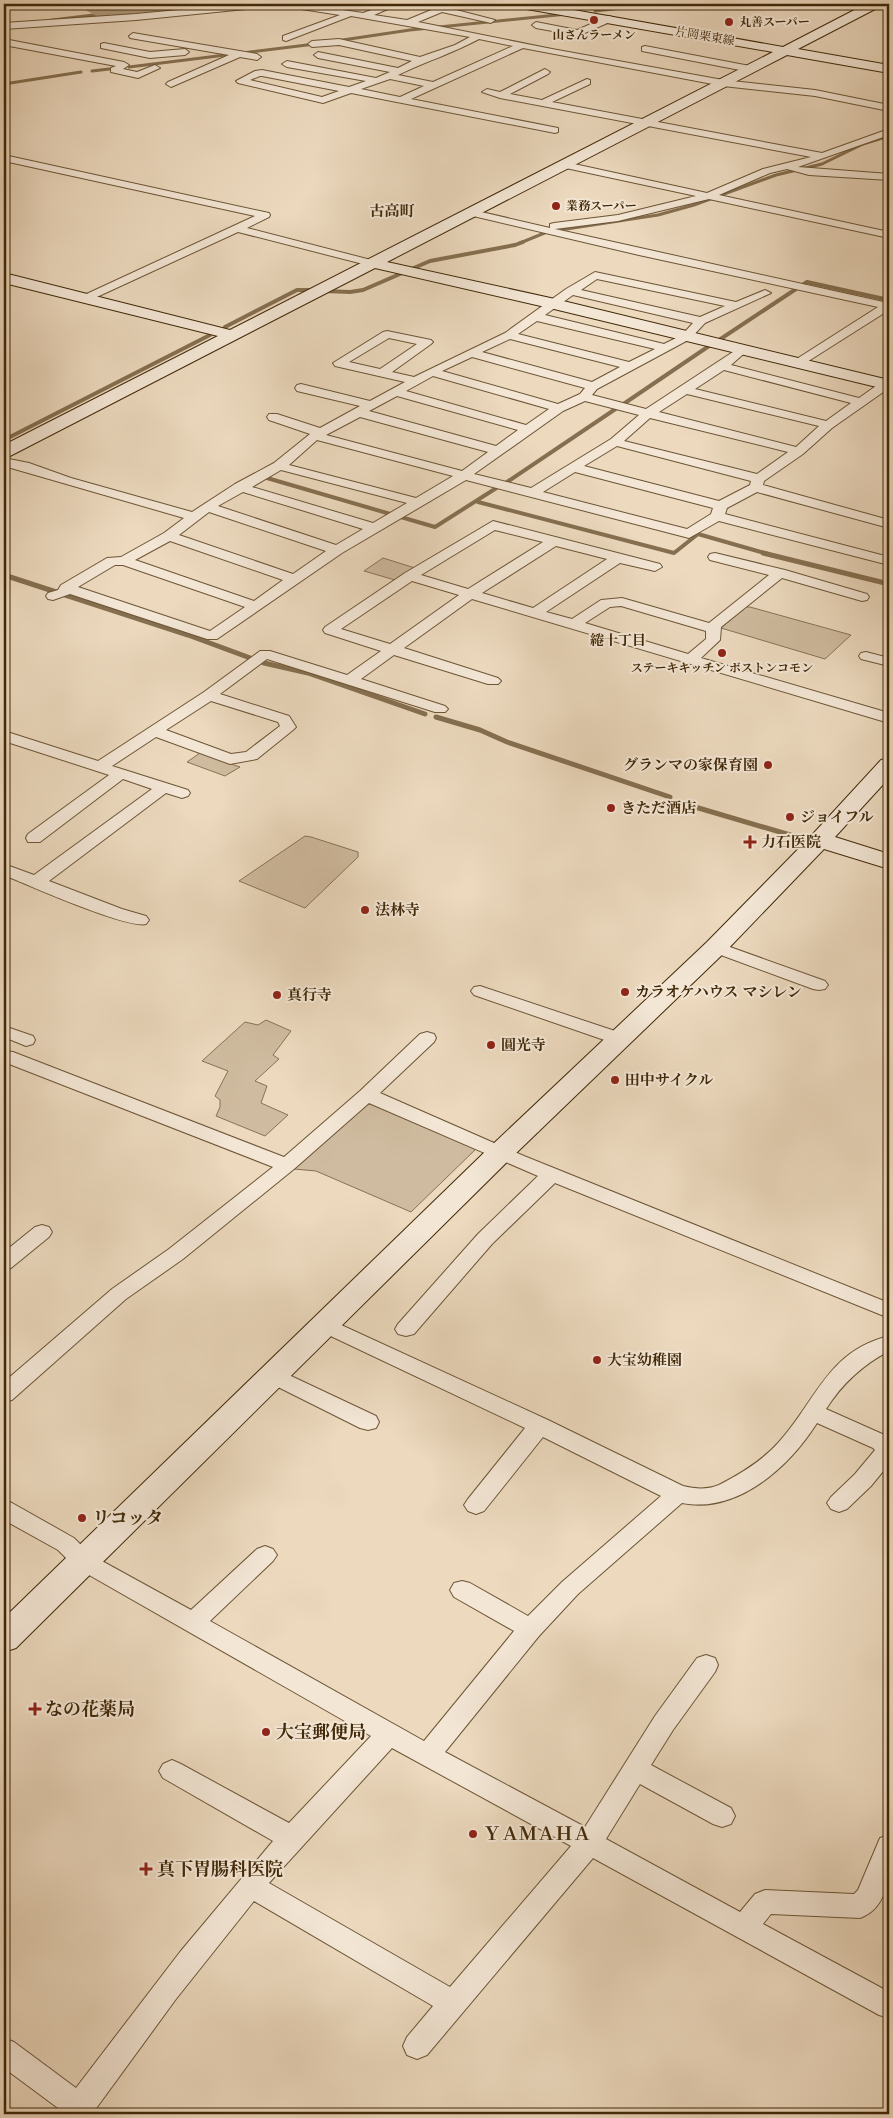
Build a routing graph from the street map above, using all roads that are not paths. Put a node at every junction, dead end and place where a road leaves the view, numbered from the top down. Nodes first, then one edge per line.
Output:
1 (395, 4) edge
2 (521, 4) edge
3 (541, 4) edge
4 (875, 4) edge
5 (224, 6) edge
6 (350, 14) junction
7 (363, 16) junction
8 (609, 19) junction
9 (491, 20) dead end
10 (330, 21) junction
11 (410, 22) junction
12 (347, 25) dead end
13 (536, 25) dead end
14 (4, 26) edge
15 (374, 27) dead end
16 (439, 28) junction
17 (500, 29) dead end
18 (579, 33) junction
19 (134, 36) dead end
20 (478, 36) junction
21 (569, 37) dead end
22 (286, 38) dead end
23 (558, 41) dead end
24 (4, 42) edge
25 (312, 44) dead end
26 (578, 45) dead end
27 (104, 46) dead end
28 (520, 46) junction
29 (201, 49) junction
30 (644, 49) dead end
31 (788, 49) junction
32 (228, 52) junction
33 (150, 55) junction
34 (318, 55) dead end
35 (577, 57) junction
36 (257, 58) dead end
37 (421, 60) junction
38 (563, 63) dead end
39 (287, 64) dead end
40 (889, 64) edge
41 (124, 65) junction
42 (155, 68) dead end
43 (750, 69) junction
44 (889, 69) edge
45 (398, 71) junction
46 (546, 72) dead end
47 (389, 76) junction
48 (375, 80) junction
49 (587, 82) dead end
50 (171, 84) dead end
51 (723, 84) junction
52 (433, 85) junction
53 (350, 90) junction
54 (487, 92) dead end
55 (500, 95) junction
56 (889, 98) edge
57 (401, 100) junction
58 (542, 103) junction
59 (879, 105) junction
60 (889, 108) edge
61 (645, 123) junction
62 (555, 130) dead end
63 (889, 132) edge
64 (823, 156) junction
65 (4, 158) edge
66 (565, 166) junction
67 (784, 168) junction
68 (889, 177) edge
69 (706, 197) junction
70 (472, 213) junction
71 (236, 228) junction
72 (543, 228) junction
73 (889, 235) edge
74 (371, 263) junction
75 (4, 278) edge
76 (570, 291) junction
77 (765, 293) dead end
78 (84, 298) junction
79 (555, 304) junction
80 (736, 305) junction
81 (538, 317) junction
82 (701, 321) junction
83 (232, 335) junction
84 (509, 335) junction
85 (686, 337) junction
86 (666, 348) junction
87 (742, 350) junction
88 (470, 353) junction
89 (800, 363) junction
90 (630, 366) junction
91 (722, 366) junction
92 (431, 372) junction
93 (382, 373) junction
94 (417, 381) junction
95 (888, 385) edge
96 (593, 386) junction
97 (301, 388) dead end
98 (686, 390) junction
99 (396, 392) junction
100 (584, 397) junction
101 (862, 402) junction
102 (371, 405) junction
103 (559, 408) junction
104 (357, 412) junction
105 (647, 414) junction
106 (273, 417) dead end
107 (828, 426) junction
108 (528, 428) junction
109 (318, 434) junction
110 (615, 442) junction
111 (498, 451) junction
112 (798, 451) junction
113 (4, 452) edge
114 (4, 462) edge
115 (279, 466) junction
116 (575, 468) junction
117 (463, 476) junction
118 (757, 483) junction
119 (240, 487) junction
120 (534, 492) junction
121 (417, 502) junction
122 (207, 507) junction
123 (719, 511) junction
124 (194, 517) junction
125 (889, 524) edge
126 (374, 528) junction
127 (169, 536) junction
128 (553, 542) junction
129 (337, 550) junction
130 (715, 556) dead end
131 (618, 558) junction
132 (124, 561) junction
133 (889, 561) edge
134 (654, 568) dead end
135 (780, 573) junction
136 (410, 576) junction
137 (293, 579) junction
138 (470, 594) junction
139 (862, 596) dead end
140 (256, 606) junction
141 (534, 613) junction
142 (575, 624) junction
143 (713, 629) junction
144 (393, 649) junction
145 (866, 656) dead end
146 (690, 659) junction
147 (889, 662) edge
148 (351, 679) junction
149 (493, 681) dead end
150 (209, 695) junction
151 (440, 709) dead end
152 (889, 718) edge
153 (154, 731) junction
154 (4, 736) edge
155 (889, 765) edge
156 (102, 766) junction
157 (122, 773) junction
158 (164, 787) junction
159 (182, 793) dead end
160 (34, 838) dead end
161 (820, 840) junction
162 (889, 862) edge
163 (4, 869) edge
164 (37, 881) junction
165 (140, 920) dead end
166 (716, 947) junction
167 (819, 985) dead end
168 (480, 991) dead end
169 (4, 1031) edge
170 (427, 1038) dead end
171 (620, 1039) junction
172 (26, 1040) dead end
173 (6, 1056) dead end
174 (367, 1096) junction
175 (501, 1152) junction
176 (287, 1166) junction
177 (553, 1173) junction
178 (42, 1232) dead end
179 (4, 1263) edge
180 (889, 1311) edge
181 (326, 1325) junction
182 (406, 1329) dead end
183 (889, 1343) edge
184 (274, 1376) junction
185 (4, 1394) edge
186 (814, 1413) junction
187 (368, 1422) dead end
188 (540, 1426) junction
189 (678, 1494) junction
190 (839, 1503) dead end
191 (476, 1505) dead end
192 (4, 1509) edge
193 (265, 1555) dead end
194 (83, 1561) junction
195 (462, 1590) dead end
196 (193, 1622) junction
197 (530, 1629) junction
198 (4, 1639) edge
199 (706, 1665) dead end
200 (389, 1734) junction
201 (428, 1754) junction
202 (635, 1769) junction
203 (172, 1771) dead end
204 (722, 1816) dead end
205 (292, 1838) junction
206 (589, 1843) junction
207 (889, 1846) edge
208 (251, 1886) junction
209 (744, 1927) junction
210 (453, 2004) junction
211 (889, 2006) edge
212 (418, 2046) dead end
213 (4, 2051) edge
214 (78, 2111) edge

1 - 7 street
2 - 8 street, 片岡栗東線
3 - 31 street, 片岡栗東線
4 - 31 street
5 - 6 street
5 - 14 street
6 - 7 street
6 - 10 street
7 - 11 street
8 - 18 street
8 - 31 street, 片岡栗東線
9 - 11 street
10 - 12 street
10 - 22 street
11 - 15 street
11 - 16 street
13 - 18 street
16 - 17 street
16 - 20 street
18 - 21 street
19 - 29 street
20 - 28 street
20 - 37 street
23 - 26 street
24 - 41 street
25 - 37 street
27 - 33 street
28 - 35 street
28 - 52 street
29 - 32 street
29 - 33 street
30 - 43 street
31 - 40 street, 片岡栗東線
31 - 43 street
31 - 44 street, 片岡栗東線
32 - 36 street
32 - 50 street
33 - 41 street
34 - 45 street
35 - 38 street
35 - 51 street
37 - 45 street
39 - 48 street
41 - 42 street
43 - 51 street
45 - 47 street
46 - 55 street
47 - 48 street
47 - 52 street
48 - 53 street
49 - 58 street
51 - 59 street
51 - 61 street
52 - 57 street
53 - 53 street
53 - 57 street
54 - 55 street
55 - 58 street
56 - 59 street
57 - 62 street
58 - 61 street
59 - 60 street
61 - 64 street
61 - 66 street
63 - 64 street
64 - 67 street
65 - 71 street
66 - 69 street
66 - 70 street
67 - 68 street
67 - 69 street
69 - 72 street
69 - 73 street
70 - 72 street
70 - 74 street
71 - 74 street
71 - 78 street
72 - 89 street
74 - 79 street
74 - 83 street
75 - 78 street
76 - 79 street
76 - 80 street
76 - 82 street
77 - 80 street
78 - 83 street
79 - 81 street
79 - 85 street
80 - 82 street
81 - 84 street
81 - 86 street
82 - 85 street
83 - 113 street
84 - 88 street
84 - 90 street
85 - 86 street
85 - 87 street
86 - 90 street
87 - 89 street
87 - 91 street
88 - 92 street
88 - 96 street
89 - 95 street
90 - 96 street
91 - 98 street
91 - 101 street
92 - 94 street
92 - 103 street
93 - 93 street
93 - 94 street
94 - 99 street
95 - 101 street
96 - 100 street
97 - 102 street
98 - 105 street
98 - 107 street
99 - 102 street
99 - 108 street
100 - 103 street
100 - 105 street
101 - 107 street
102 - 104 street
103 - 108 street
104 - 109 street
104 - 111 street
105 - 110 street
105 - 112 street
106 - 109 street
107 - 112 street
108 - 111 street
109 - 115 street
109 - 117 street
110 - 116 street
110 - 118 street
111 - 117 street
112 - 118 street
114 - 124 street
115 - 119 street
115 - 121 street
116 - 120 street
116 - 123 street
117 - 120 street
117 - 121 street
118 - 123 street
118 - 125 street
119 - 122 street
119 - 126 street
120 - 123 street
121 - 126 street
122 - 124 street
122 - 129 street
123 - 133 street
124 - 127 street
126 - 129 street
127 - 132 street
127 - 137 street
128 - 131 street
128 - 136 street
128 - 138 street
129 - 137 street
130 - 135 street
131 - 134 street
131 - 141 street
132 - 140 street
132 - 140 street
135 - 139 street
135 - 143 street
136 - 138 street
136 - 144 street
137 - 140 street
138 - 141 street
138 - 144 street
141 - 142 street
142 - 143 street
142 - 146 street
143 - 146 street
144 - 148 street
144 - 149 street
145 - 147 street
146 - 152 street
148 - 150 street
148 - 151 street
150 - 153 street
150 - 153 street
153 - 156 street
154 - 156 street
155 - 161 street
156 - 157 street
157 - 158 street
157 - 160 street
158 - 159 street
158 - 164 street
161 - 162 street
161 - 166 street
163 - 164 street
164 - 165 street
166 - 167 street
166 - 171 street
168 - 171 street
169 - 172 street
170 - 174 street
171 - 175 street
173 - 176 street
174 - 175 street
174 - 176 street
175 - 177 street
175 - 181 street
176 - 185 street
177 - 180 street
177 - 182 street
178 - 179 street
181 - 184 street
181 - 188 street
183 - 186 street
184 - 187 street
184 - 194 street
186 - 189 street
186 - 190 street
188 - 189 street
188 - 191 street
189 - 197 street
192 - 194 street
193 - 196 street
194 - 196 street
194 - 198 street
195 - 197 street
196 - 200 street
197 - 201 street
199 - 202 street
200 - 201 street
200 - 205 street
201 - 206 street
202 - 204 street
202 - 206 street
203 - 205 street
205 - 208 street
206 - 209 street
206 - 210 street
207 - 209 street
208 - 210 street
208 - 214 street
209 - 211 street
210 - 212 street
213 - 214 street

